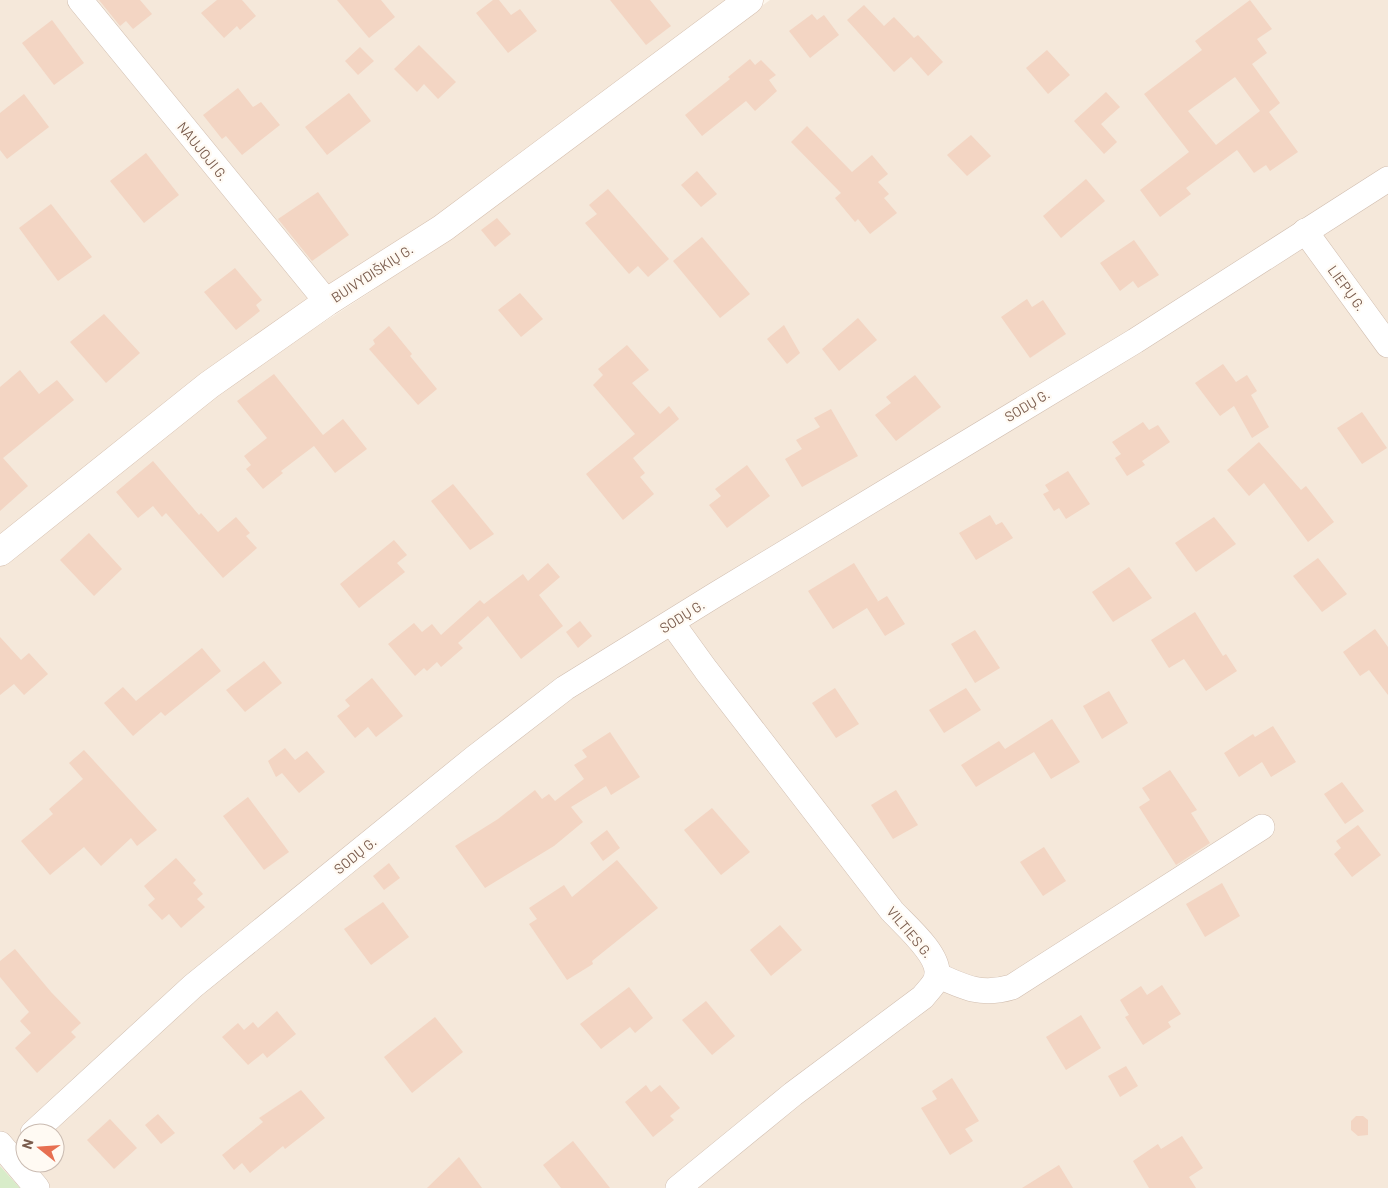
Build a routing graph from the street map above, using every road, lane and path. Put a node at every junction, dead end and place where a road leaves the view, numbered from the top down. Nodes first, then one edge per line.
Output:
1 (80, 0) edge
2 (749, 0) edge
3 (1388, 179) edge
4 (1305, 231) junction
5 (327, 302) junction
6 (1388, 345) edge
7 (0, 552) edge
8 (672, 622) junction
9 (1262, 827) dead end
10 (937, 975) junction
11 (44, 1123) edge
12 (12, 1147) edge
13 (37, 1188) edge
14 (678, 1188) edge

1 - 5 street, NAUJOJI G.
2 - 5 main road, BUIVYDIŠKIŲ G.
3 - 4 street, SODŲ G.
4 - 6 street, LIEPŲ G.
4 - 8 street, SODŲ G.
5 - 7 main road, BUIVYDIŠKIŲ G.
8 - 10 street, VILTIES G.
8 - 11 street, SODŲ G.
9 - 10 street
10 - 14 street, VILTIES G.
12 - 13 street

